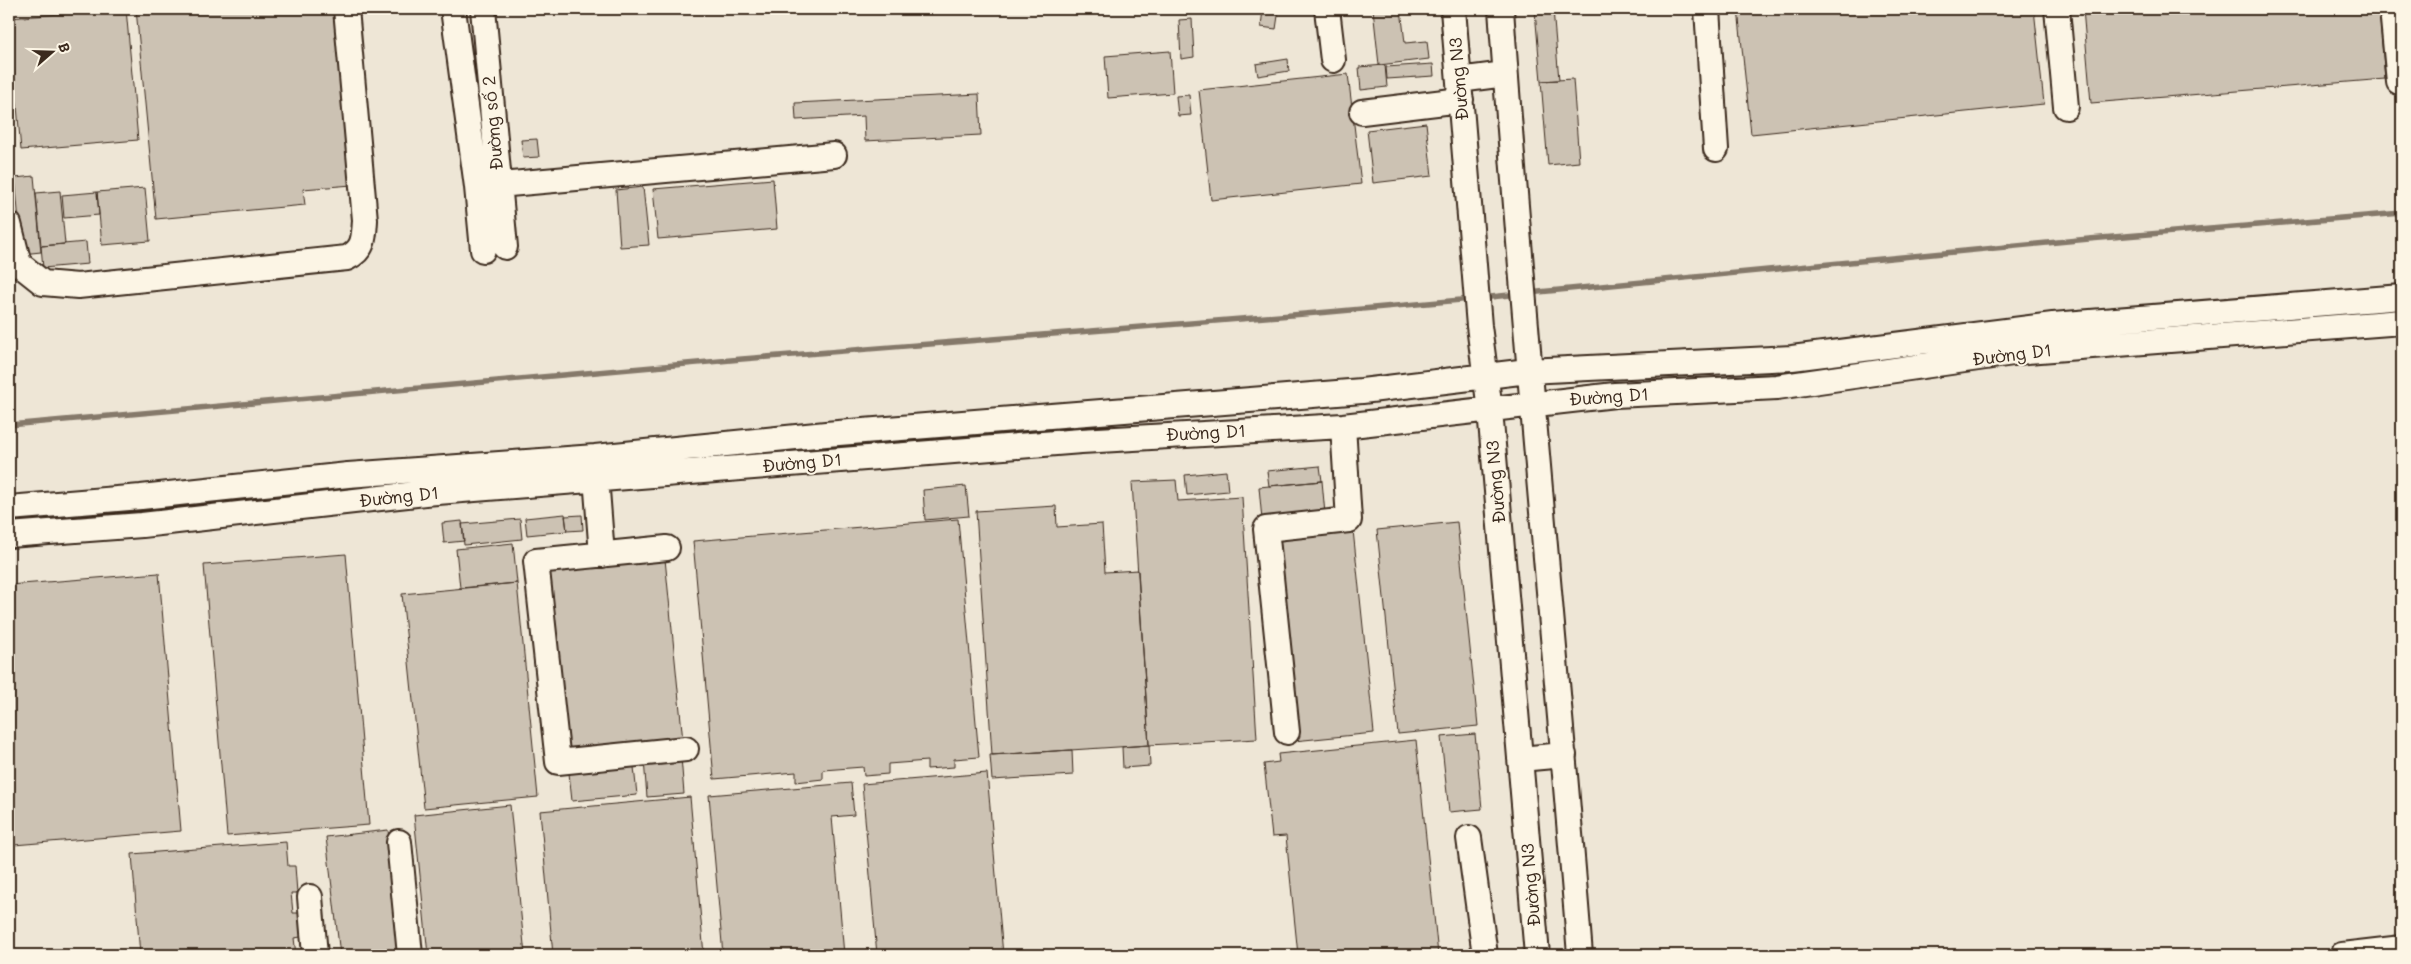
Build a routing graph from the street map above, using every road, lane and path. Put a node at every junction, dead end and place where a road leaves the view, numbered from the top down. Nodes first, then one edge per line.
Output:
1 (346, 9) edge
2 (453, 9) edge
3 (483, 9) edge
4 (1327, 9) edge
5 (1453, 9) edge
6 (1500, 9) edge
7 (1707, 9) edge
8 (2057, 9) edge
9 (2392, 9) edge
10 (1333, 60) dead end
11 (1505, 74) junction
12 (2398, 82) dead end
13 (1460, 90) junction
14 (2066, 107) dead end
15 (1362, 112) dead end
16 (1716, 149) dead end
17 (834, 155) dead end
18 (487, 187) junction
19 (9, 224) edge
20 (494, 248) dead end
21 (2394, 298) edge
22 (2396, 323) edge
23 (1528, 371) junction
24 (1484, 377) junction
25 (1531, 403) junction
26 (1490, 410) junction
27 (1078, 413) junction
28 (1343, 426) junction
29 (1081, 441) junction
30 (595, 457) junction
31 (596, 480) junction
32 (141, 498) junction
33 (9, 508) edge
34 (142, 525) junction
35 (9, 536) edge
36 (667, 548) dead end
37 (602, 555) junction
38 (1287, 732) dead end
39 (686, 749) dead end
40 (1564, 755) junction
41 (1520, 759) junction
42 (1469, 838) dead end
43 (399, 842) dead end
44 (310, 898) dead end
45 (2402, 948) edge
46 (315, 955) edge
47 (410, 955) edge
48 (1485, 955) edge
49 (1537, 955) edge
50 (1580, 955) edge
51 (2342, 955) edge

1 - 19 street
2 - 18 street, Đường số 2
3 - 18 street, Đường số 2
4 - 10 street
5 - 13 street, Đường N3
6 - 11 street
7 - 16 street
8 - 14 street
9 - 12 street
11 - 13 street
11 - 23 street
13 - 15 street
13 - 24 street, Đường N3
17 - 18 street
18 - 20 street
21 - 22 street
21 - 23 street, Đường D1
22 - 25 street, Đường D1
23 - 24 street, Đường D1
23 - 25 street
24 - 26 street, Đường N3
24 - 27 street, Đường D1
25 - 26 street, Đường D1
25 - 40 street
26 - 28 street, Đường D1
26 - 41 street, Đường N3
27 - 29 street
27 - 30 street, Đường D1
28 - 29 street, Đường D1
28 - 38 street
29 - 31 street, Đường D1
30 - 31 street
30 - 32 street, Đường D1
31 - 34 street, Đường D1
31 - 37 street
32 - 33 street, Đường D1
32 - 34 street
34 - 35 street, Đường D1
36 - 37 street
37 - 39 street
40 - 41 street
40 - 50 street
41 - 49 street, Đường N3
42 - 48 street
43 - 47 street
44 - 46 street
45 - 51 street

